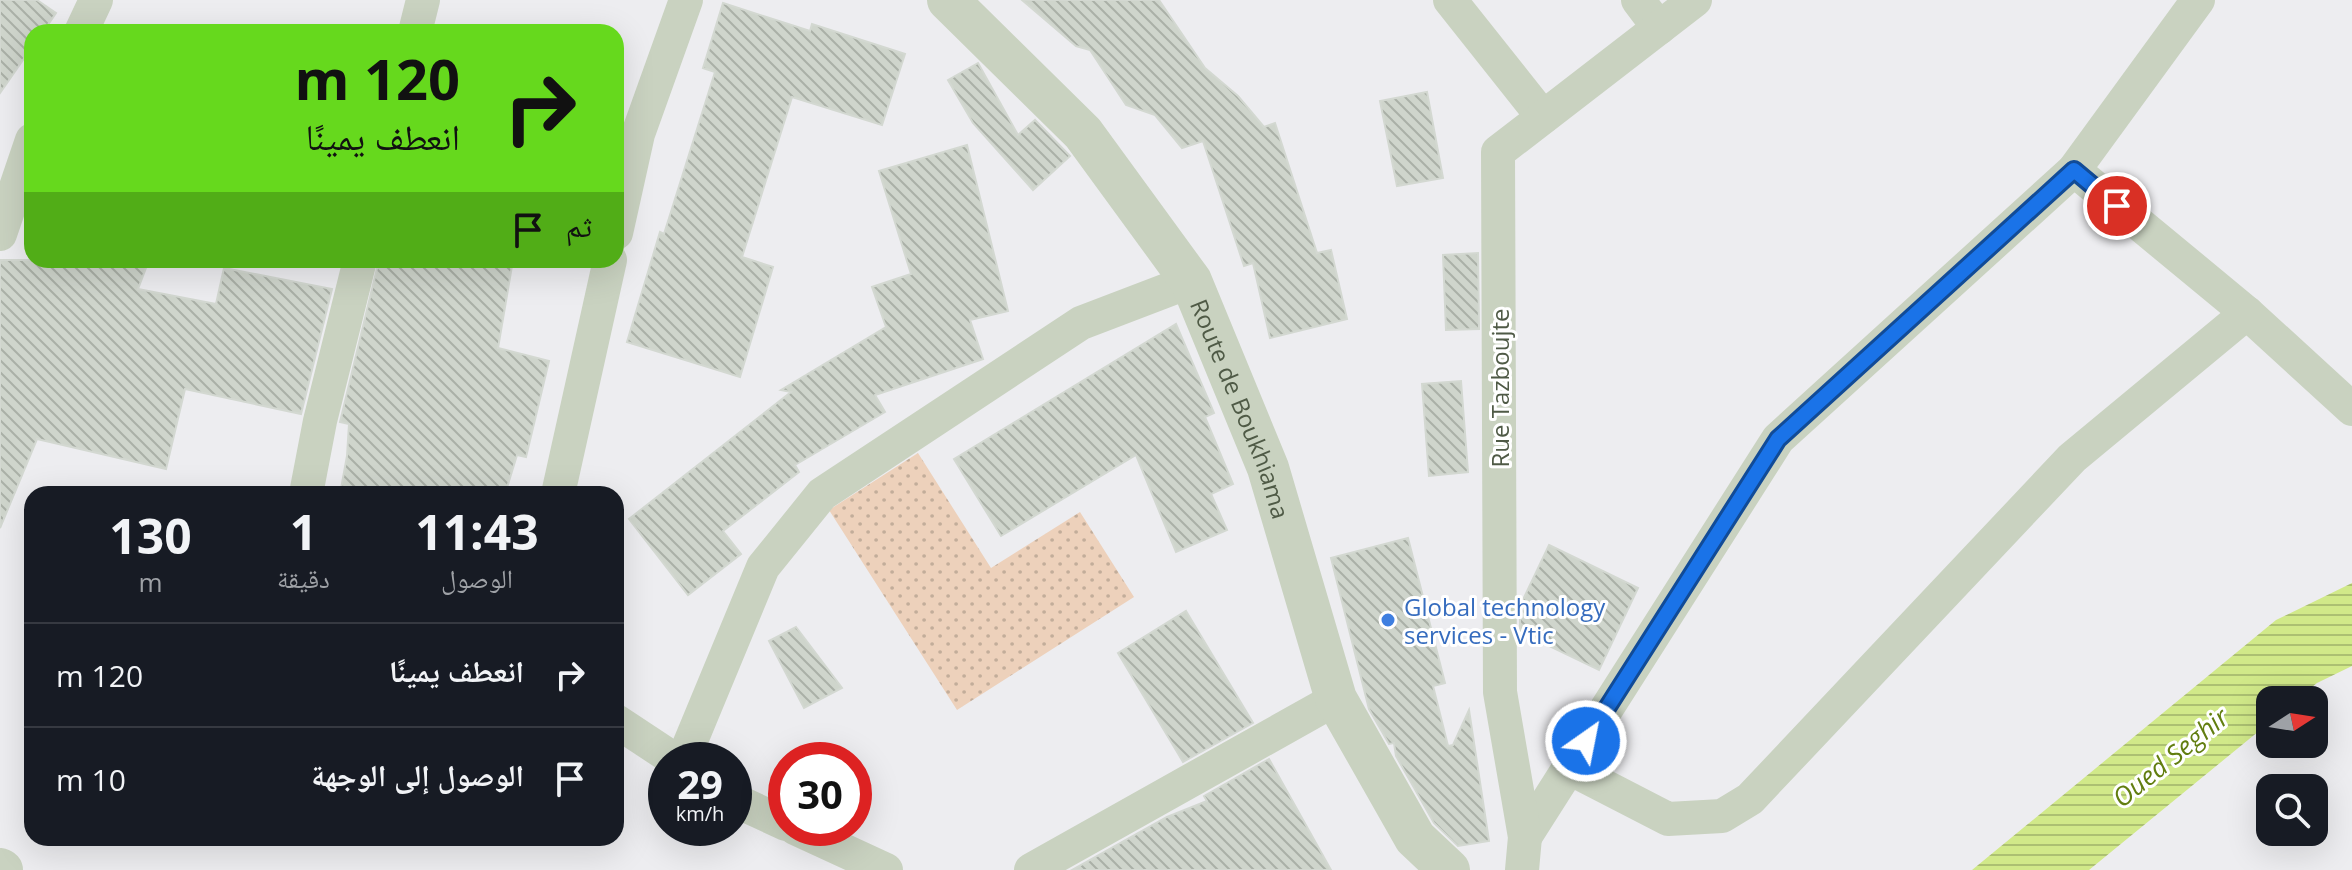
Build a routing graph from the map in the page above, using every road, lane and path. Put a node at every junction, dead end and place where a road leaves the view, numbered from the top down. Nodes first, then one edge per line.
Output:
1 (96, 0) edge
2 (423, 0) edge
3 (686, 0) edge
4 (948, 0) edge
5 (1450, 0) edge
6 (1638, 0) edge
7 (1695, 0) edge
8 (2198, 0) edge
9 (85, 24) edge
10 (417, 24) edge
11 (1659, 28) junction
12 (1543, 117) junction
13 (24, 164) edge
14 (2074, 170) junction
15 (624, 197) edge
16 (0, 234) edge
17 (358, 268) edge
18 (608, 268) edge
19 (1191, 281) junction
20 (2247, 313) junction
21 (2352, 409) edge
22 (308, 486) edge
23 (560, 486) edge
24 (1336, 699) junction
25 (624, 726) edge
26 (648, 742) edge
27 (690, 742) edge
28 (1569, 768) junction
29 (834, 846) edge
30 (1524, 854) edge
31 (886, 870) edge
32 (1031, 870) edge
33 (1449, 870) edge

1 - 9 street
2 - 10 street
3 - 15 street
4 - 19 street, Route de Boukhiama
5 - 12 street
6 - 11 street
7 - 11 street, Rue Tazboujte
8 - 14 street
11 - 12 street, Rue Tazboujte
12 - 30 street, Rue Tazboujte
13 - 16 street
14 - 20 street
14 - 28 street
17 - 22 street
18 - 23 street
19 - 24 street, Route de Boukhiama
19 - 27 street
20 - 21 street
20 - 28 street
24 - 32 street
24 - 33 street, Route de Boukhiama
25 - 26 street
28 - 30 street
29 - 31 street

